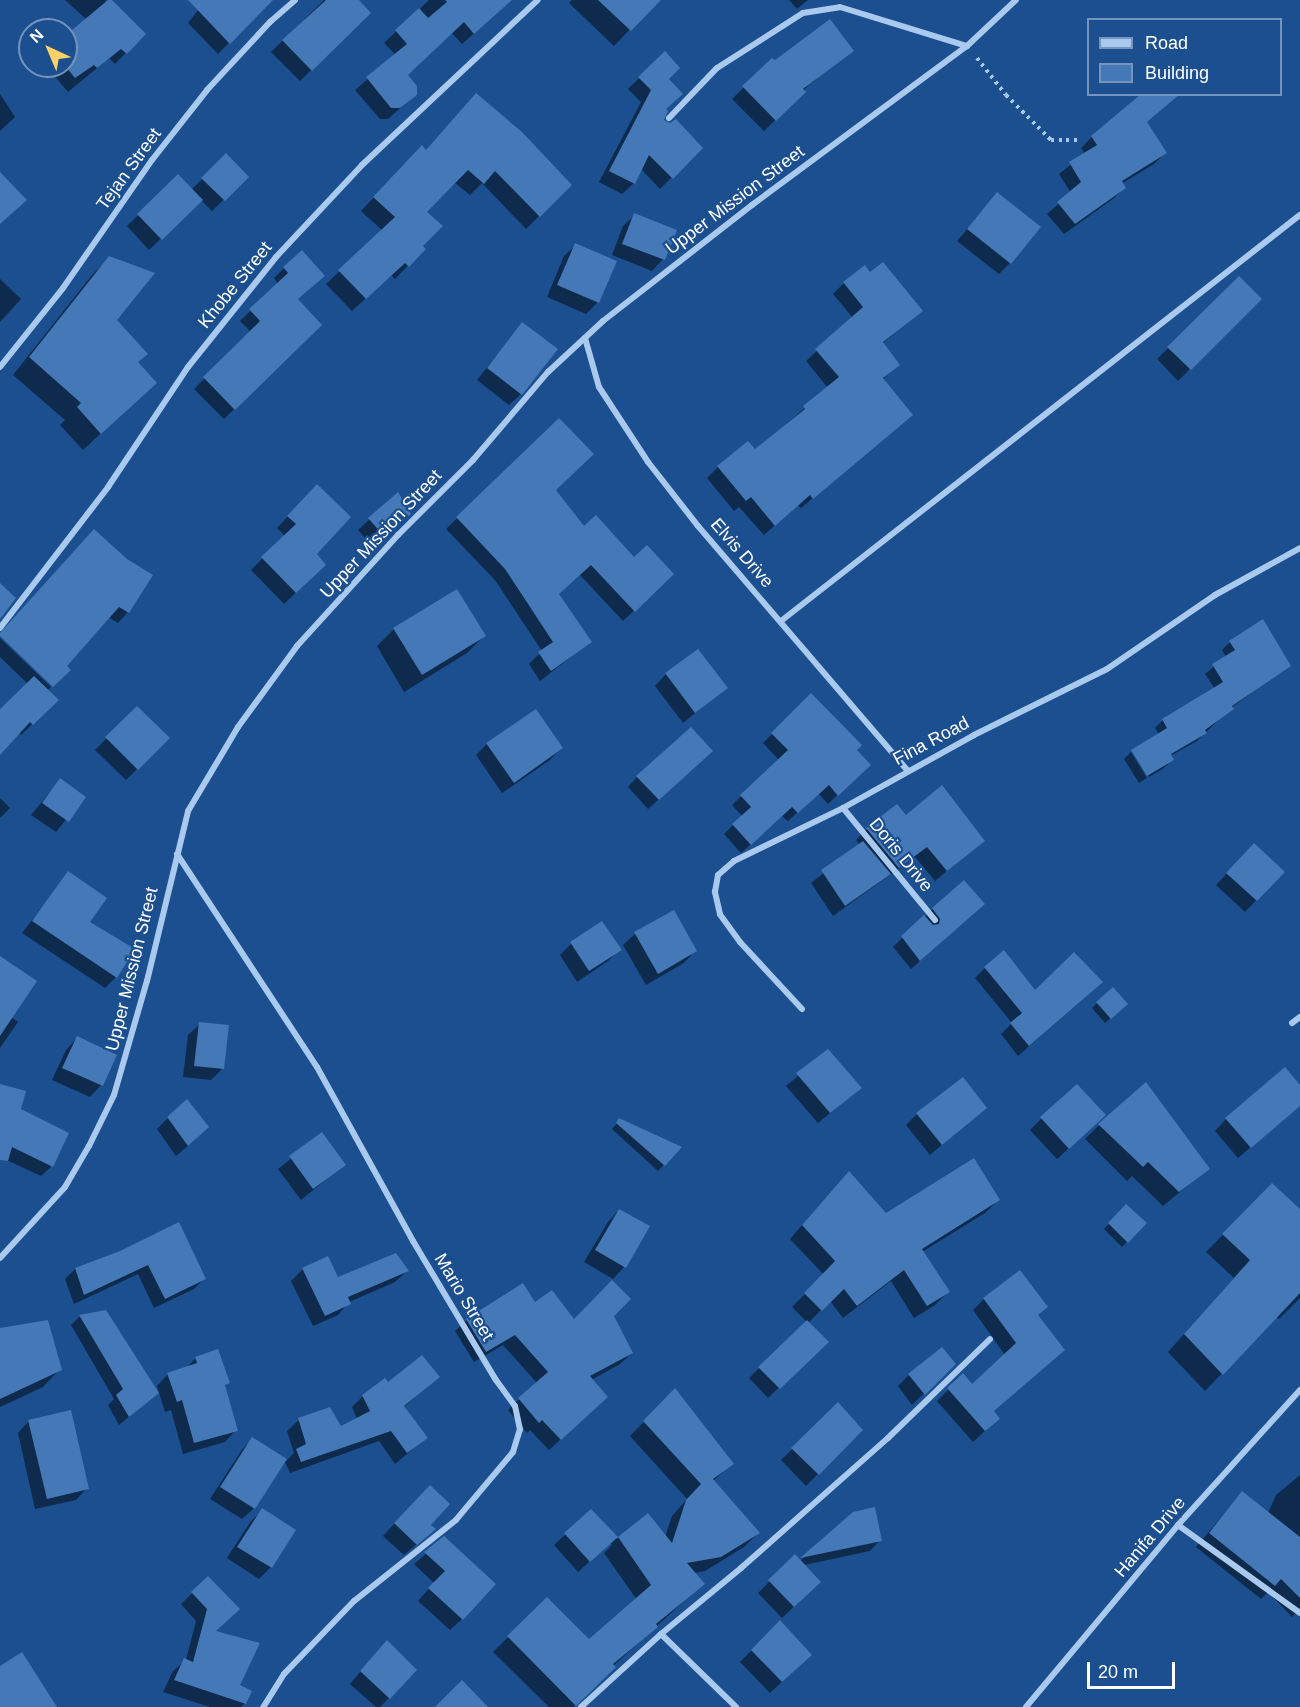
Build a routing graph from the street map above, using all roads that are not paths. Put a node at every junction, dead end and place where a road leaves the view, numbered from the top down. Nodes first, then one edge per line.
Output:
1 (295, 0) edge
2 (538, 0) edge
3 (1016, 0) edge
4 (967, 46) junction
5 (669, 118) dead end
6 (1300, 215) edge
7 (585, 338) junction
8 (0, 367) edge
9 (1300, 548) edge
10 (781, 621) junction
11 (0, 628) edge
12 (907, 771) junction
13 (843, 808) junction
14 (177, 854) junction
15 (935, 920) dead end
16 (802, 1009) dead end
17 (1300, 1017) edge
18 (1292, 1023) dead end
19 (0, 1258) edge
20 (990, 1339) dead end
21 (1300, 1390) edge
22 (1178, 1526) junction
23 (1300, 1613) edge
24 (661, 1634) junction
25 (263, 1707) edge
26 (581, 1707) edge
27 (736, 1707) edge
28 (1026, 1707) edge

1 - 8 street, Tejan Street
2 - 11 street, Khobe Street
3 - 4 street, Upper Mission Street
4 - 5 street
4 - 7 street, Upper Mission Street
6 - 10 street
7 - 10 street, Elvis Drive
7 - 14 street, Upper Mission Street
9 - 12 street, Fina Road
10 - 12 street, Elvis Drive
12 - 13 street, Fina Road
13 - 15 street, Doris Drive
13 - 16 street, Fina Road
14 - 19 street, Upper Mission Street
14 - 25 street, Mario Street
17 - 18 street
20 - 24 street
21 - 22 street, Hanifa Drive
22 - 23 street
22 - 28 street, Hanifa Drive
24 - 26 street
24 - 27 street

